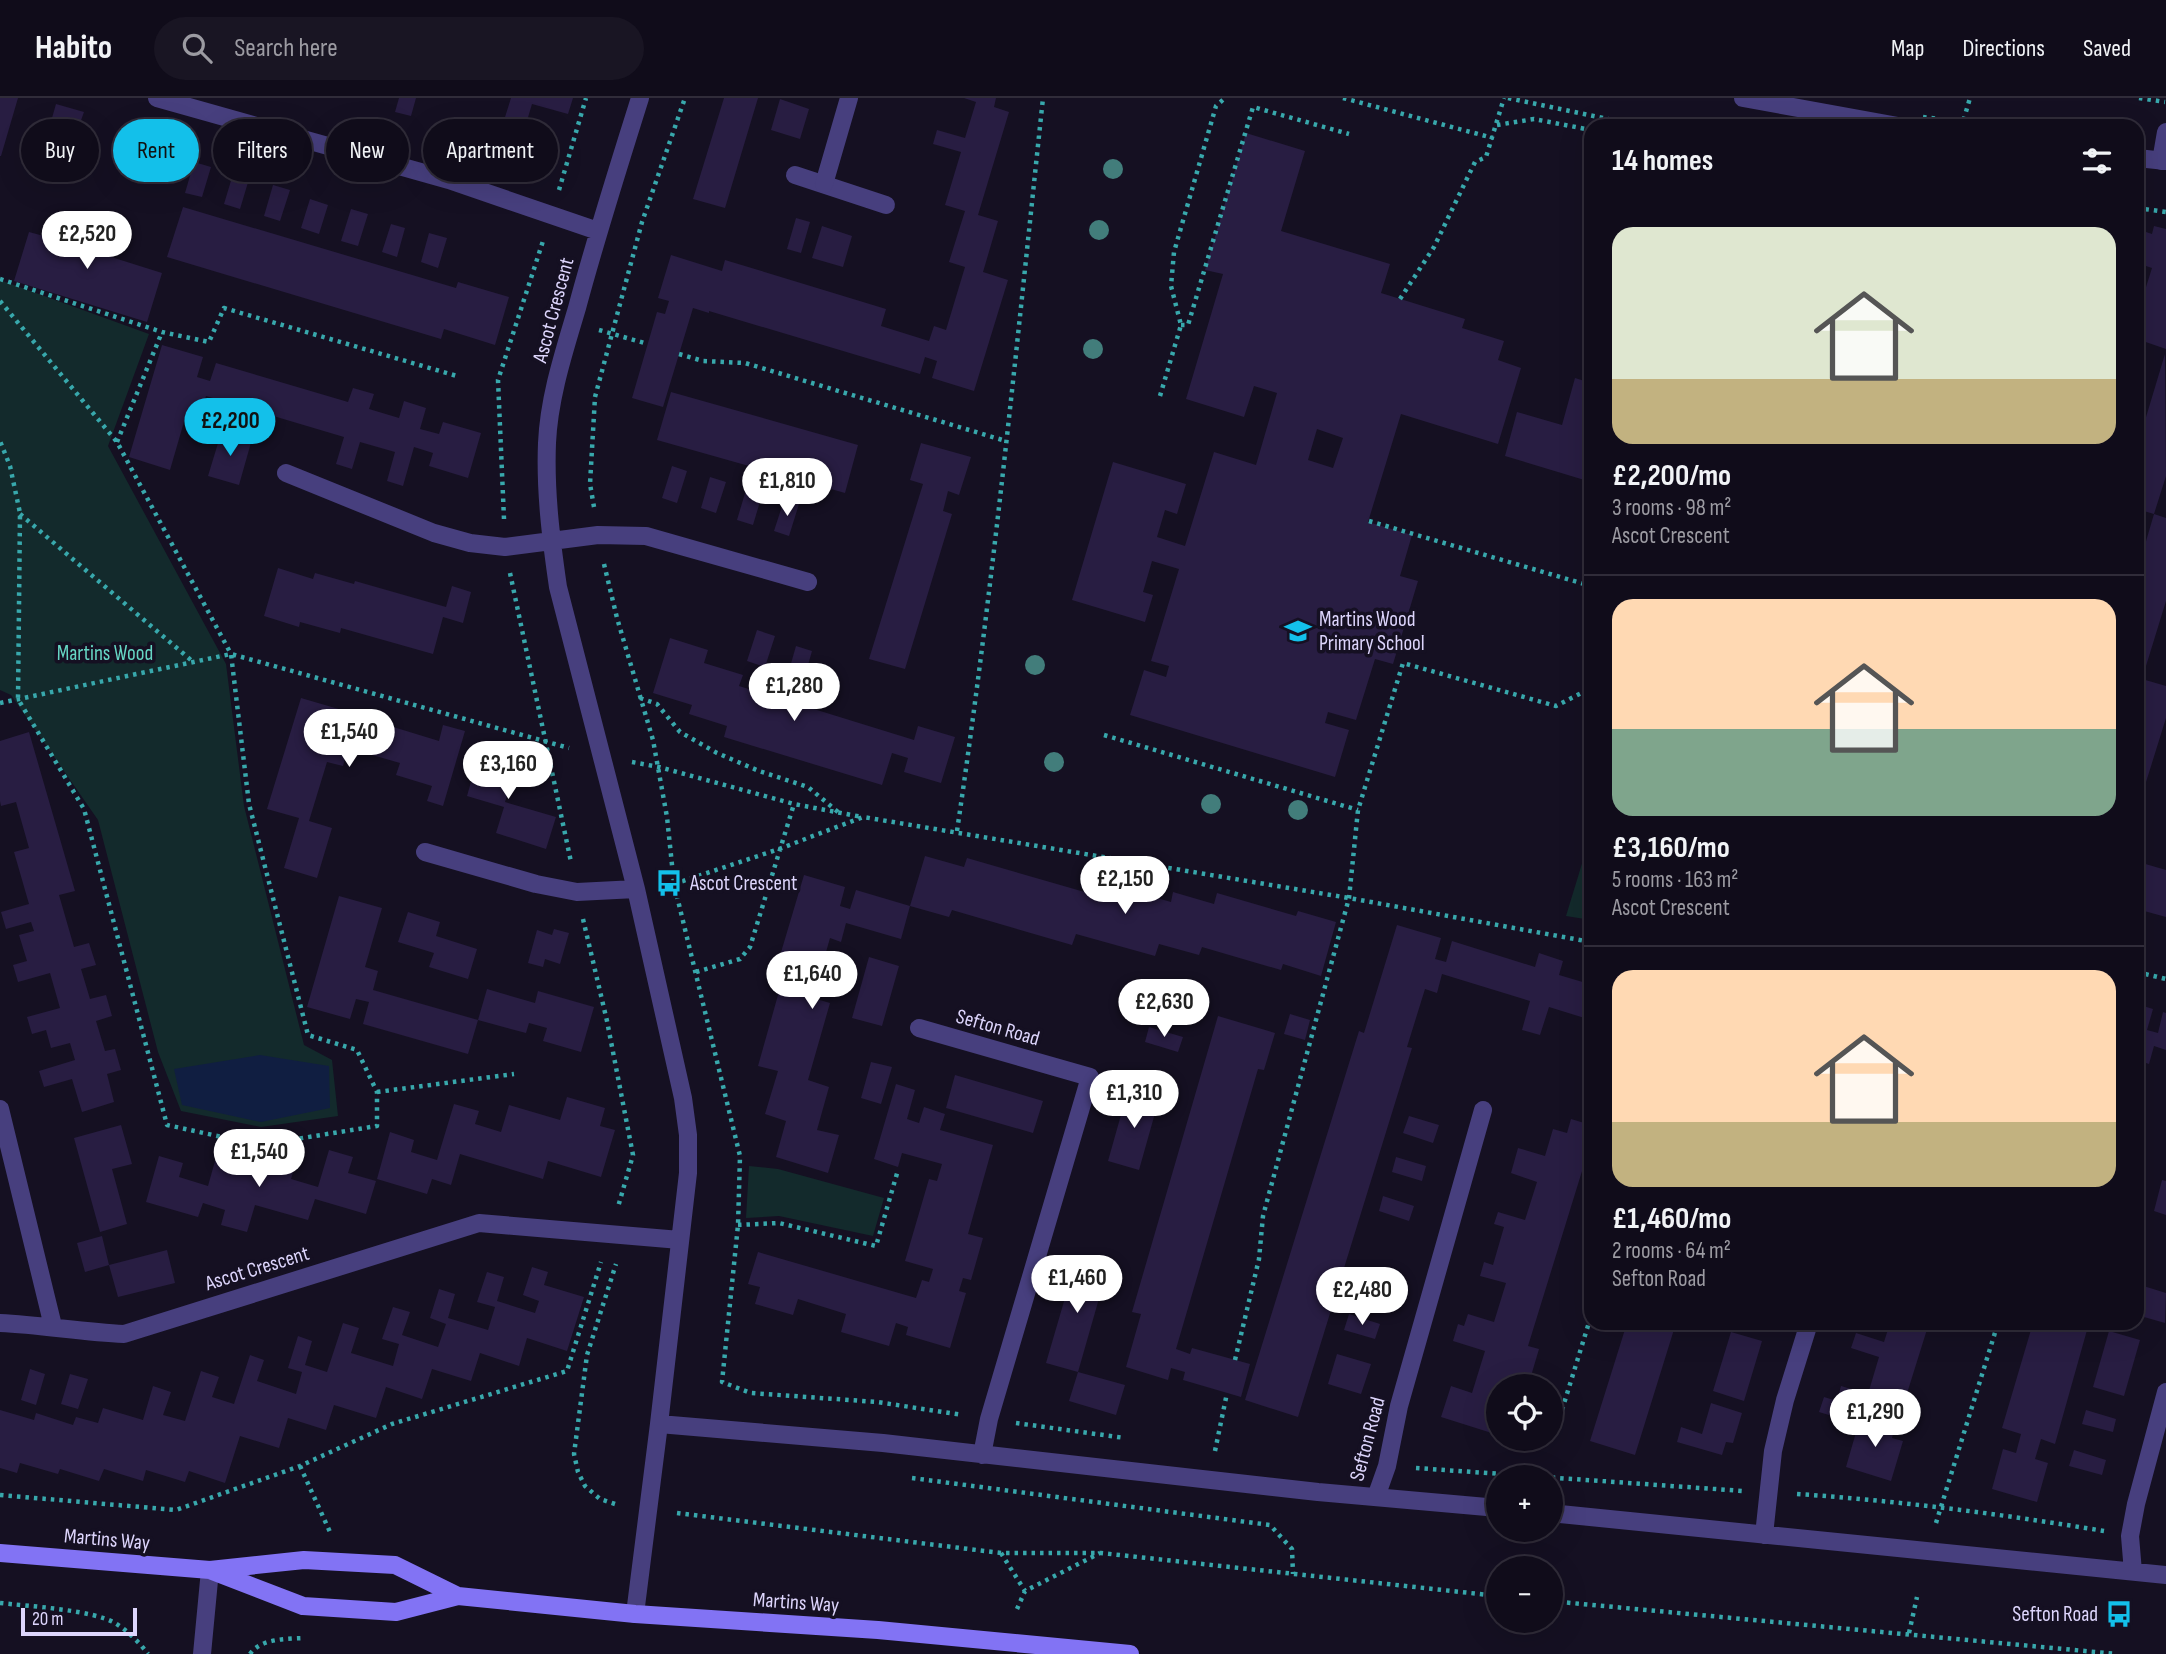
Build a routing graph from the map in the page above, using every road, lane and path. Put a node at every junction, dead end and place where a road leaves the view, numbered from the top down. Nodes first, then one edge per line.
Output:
1 (158, 98) edge
2 (640, 98) edge
3 (685, 98) edge
4 (849, 98) edge
5 (1042, 98) edge
6 (1225, 98) edge
7 (1343, 98) edge
8 (1506, 98) edge
9 (1743, 98) edge
10 (1970, 98) edge
11 (2139, 98) edge
12 (2166, 102) edge
13 (1922, 117) dead end
14 (1607, 119) edge
15 (1859, 119) edge
16 (1938, 119) edge
17 (1964, 119) edge
18 (1497, 125) junction
19 (1584, 129) edge
20 (2166, 132) edge
21 (1349, 134) dead end
22 (1493, 138) junction
23 (2144, 159) edge
24 (2164, 161) edge
25 (795, 175) dead end
26 (824, 184) junction
27 (886, 205) dead end
28 (2144, 209) edge
29 (2166, 212) edge
30 (598, 231) junction
31 (0, 279) edge
32 (1400, 299) dead end
33 (0, 301) edge
34 (573, 322) junction
35 (1181, 325) junction
36 (162, 332) junction
37 (614, 334) junction
38 (648, 344) dead end
39 (679, 354) dead end
40 (457, 376) dead end
41 (1160, 396) dead end
42 (0, 441) edge
43 (1006, 441) junction
44 (117, 442) junction
45 (286, 473) dead end
46 (20, 513) junction
47 (1369, 521) dead end
48 (598, 536) junction
49 (551, 540) junction
50 (808, 582) dead end
51 (1584, 584) edge
52 (230, 653) junction
53 (192, 661) junction
54 (1584, 692) edge
55 (639, 698) junction
56 (18, 699) junction
57 (536, 699) dead end
58 (0, 703) edge
59 (1104, 735) dead end
60 (547, 743) junction
61 (574, 749) dead end
62 (632, 762) dead end
63 (659, 767) junction
64 (794, 804) junction
65 (1358, 810) junction
66 (838, 812) junction
67 (863, 817) junction
68 (957, 831) junction
69 (779, 849) junction
70 (425, 852) dead end
71 (674, 884) junction
72 (636, 889) junction
73 (577, 892) junction
74 (1349, 898) junction
75 (1584, 941) edge
76 (696, 972) junction
77 (2144, 974) edge
78 (2166, 979) edge
79 (919, 1028) dead end
80 (514, 1074) dead end
81 (377, 1092) junction
82 (0, 1109) edge
83 (1483, 1110) dead end
84 (898, 1170) dead end
85 (738, 1225) junction
86 (618, 1233) junction
87 (680, 1240) junction
88 (0, 1322) edge
89 (53, 1326) junction
90 (1586, 1330) edge
91 (1807, 1330) edge
92 (1996, 1330) edge
93 (1235, 1360) dead end
94 (2166, 1392) edge
95 (1227, 1393) dead end
96 (1563, 1407) edge
97 (989, 1419) junction
98 (659, 1424) junction
99 (1135, 1440) dead end
100 (883, 1443) junction
101 (1202, 1449) dead end
102 (982, 1455) junction
103 (1387, 1466) junction
104 (1768, 1492) junction
105 (0, 1495) edge
106 (1376, 1497) junction
107 (615, 1504) dead end
108 (1486, 1507) edge
109 (1942, 1507) junction
110 (677, 1513) dead end
111 (1563, 1514) edge
112 (1934, 1529) dead end
113 (1764, 1535) junction
114 (2130, 1536) junction
115 (0, 1553) edge
116 (1001, 1553) junction
117 (1101, 1553) junction
118 (210, 1570) junction
119 (2133, 1572) junction
120 (1293, 1574) junction
121 (2166, 1575) edge
122 (1025, 1591) junction
123 (1486, 1595) edge
124 (458, 1596) junction
125 (1917, 1597) dead end
126 (1563, 1602) edge
127 (0, 1603) edge
128 (1017, 1609) dead end
129 (635, 1614) junction
130 (1909, 1633) junction
131 (148, 1654) edge
132 (202, 1654) edge
133 (1130, 1654) edge
134 (2117, 1654) edge

1 - 30 street
2 - 30 street, Ascot Crescent
3 - 37 path
4 - 26 street
5 - 43 path
6 - 35 path
7 - 22 path
8 - 14 path
8 - 18 path
9 - 15 street
10 - 17 path
11 - 12 path
13 - 16 path
18 - 19 path
18 - 22 path
20 - 24 street
21 - 35 path
22 - 32 path
23 - 24 street
25 - 26 street
26 - 27 street
28 - 29 path
30 - 34 street, Ascot Crescent
31 - 36 path
33 - 44 path
34 - 37 path
34 - 49 street, Ascot Crescent
35 - 41 path
36 - 40 path
36 - 44 path
37 - 38 path
37 - 48 path
39 - 43 path
42 - 46 path
43 - 68 path
44 - 52 path
45 - 49 street
46 - 53 path
46 - 56 path
47 - 51 path
48 - 49 street
48 - 50 street
48 - 55 path
49 - 72 street, Ascot Crescent
52 - 53 path
52 - 60 path
52 - 81 path
53 - 56 path
54 - 65 path
55 - 63 path
55 - 66 path
56 - 58 path
56 - 81 path
57 - 60 path
59 - 65 path
60 - 61 path
60 - 73 path
62 - 63 path
63 - 64 path
63 - 71 path
64 - 66 path
64 - 69 path
65 - 74 path
66 - 67 path
67 - 68 path
67 - 69 path
68 - 74 path
69 - 71 path
69 - 76 path
70 - 73 street
71 - 76 path
72 - 73 street
72 - 87 street, Ascot Crescent
73 - 86 path
74 - 75 path
74 - 93 path
76 - 85 path
77 - 78 path
79 - 97 street, Sefton Road
80 - 81 path
82 - 89 street
83 - 103 street, Sefton Road
84 - 85 path
85 - 97 path
86 - 87 street, Ascot Crescent
86 - 89 street, Ascot Crescent
86 - 105 path
86 - 107 path
87 - 98 street, Ascot Crescent
88 - 89 street, Ascot Crescent
90 - 96 path
91 - 104 street
92 - 109 path
94 - 114 street
95 - 101 path
97 - 99 path
97 - 102 street, Sefton Road
98 - 100 street, Sefton Road
98 - 129 street, Ascot Crescent
100 - 102 street, Sefton Road
100 - 120 path
102 - 106 street, Sefton Road
103 - 104 path
103 - 106 street, Sefton Road
104 - 109 path
104 - 113 street
106 - 108 street, Sefton Road
109 - 112 path
109 - 114 path
110 - 116 path
111 - 113 street
113 - 119 street
114 - 119 street
115 - 118 street, Martins Way
116 - 117 path
116 - 122 path
117 - 120 path
117 - 122 path
118 - 124 street, Martins Way
118 - 124 street, Martins Way
118 - 132 street
119 - 121 street
120 - 123 path
122 - 128 path
124 - 129 street, Martins Way
125 - 130 path
126 - 130 path
127 - 131 path
129 - 133 street, Martins Way
130 - 134 path

